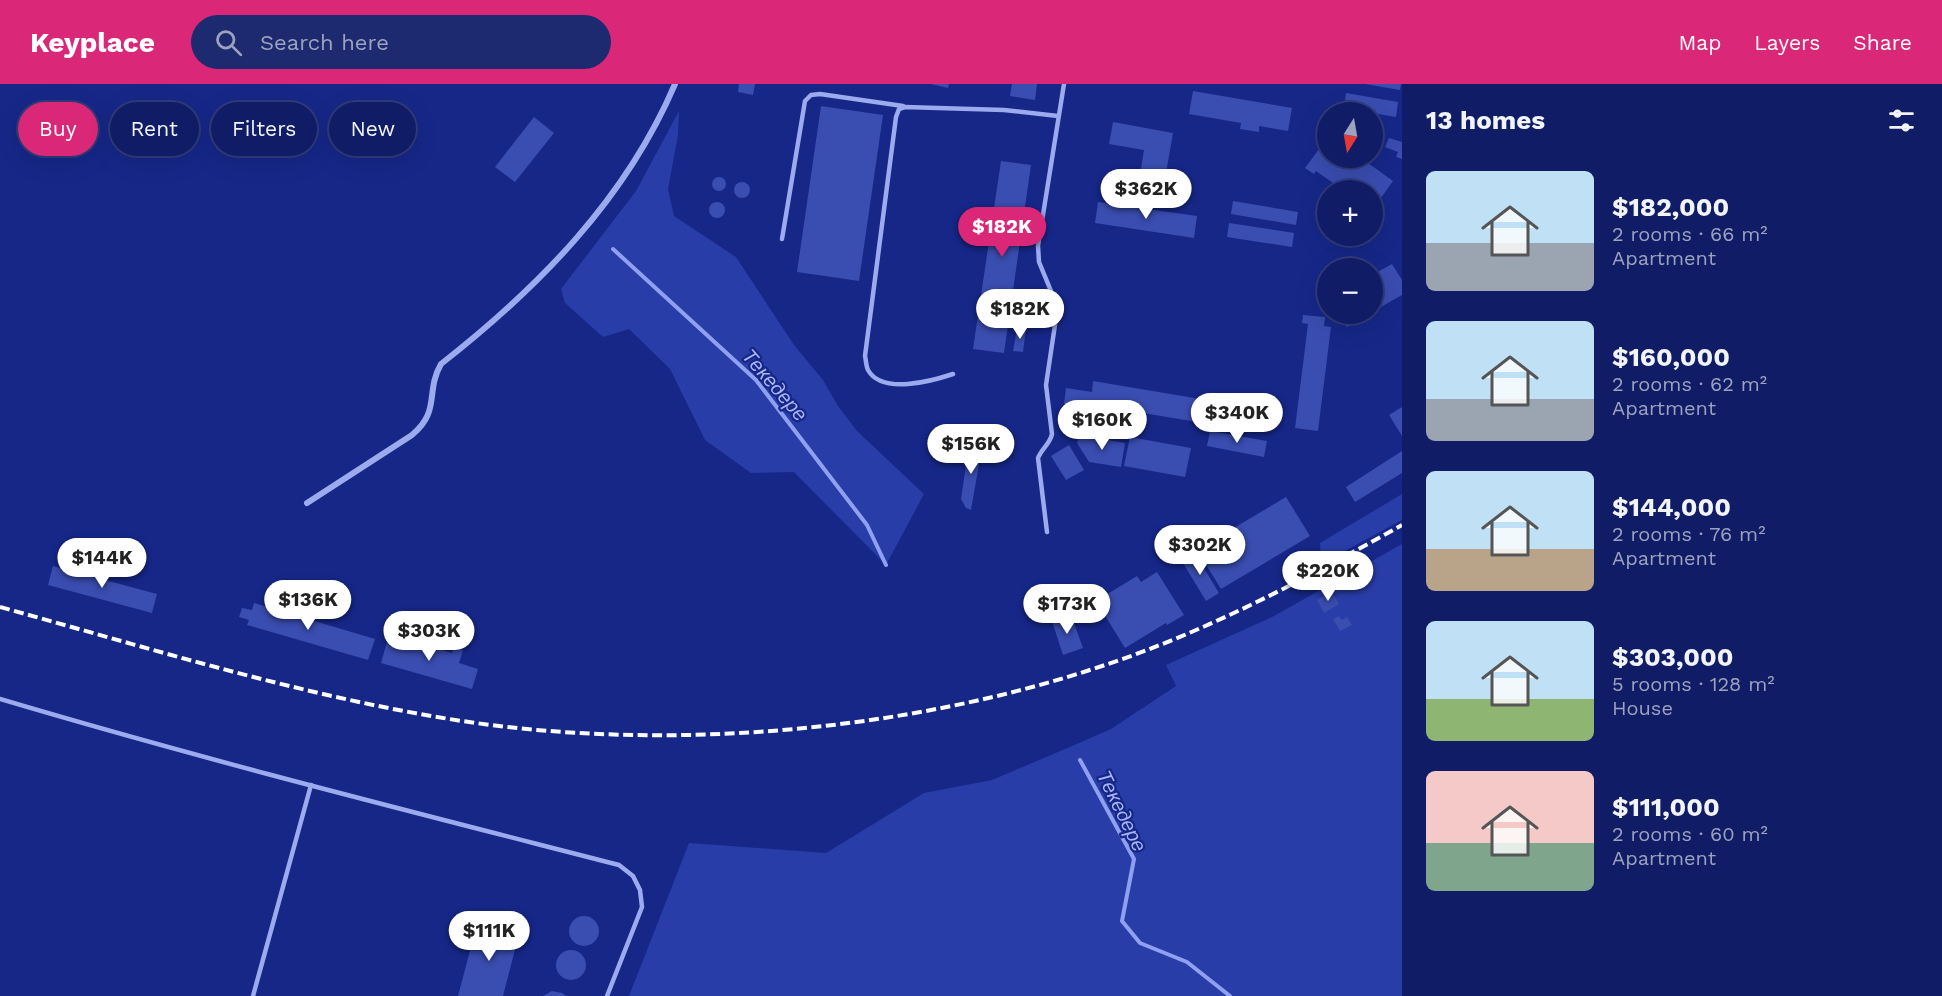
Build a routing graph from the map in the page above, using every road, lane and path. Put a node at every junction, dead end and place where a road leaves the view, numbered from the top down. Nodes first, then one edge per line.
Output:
1 (1064, 84) edge
2 (673, 85) edge
3 (905, 107) junction
4 (1058, 116) junction
5 (782, 239) dead end
6 (953, 374) dead end
7 (307, 502) dead end
8 (1047, 532) dead end
9 (0, 699) edge
10 (311, 785) junction
11 (254, 996) edge
12 (607, 996) edge

1 - 4 lane
2 - 7 street
3 - 4 lane
3 - 5 lane
3 - 6 lane
4 - 8 lane
9 - 10 lane
10 - 11 lane
10 - 12 lane

